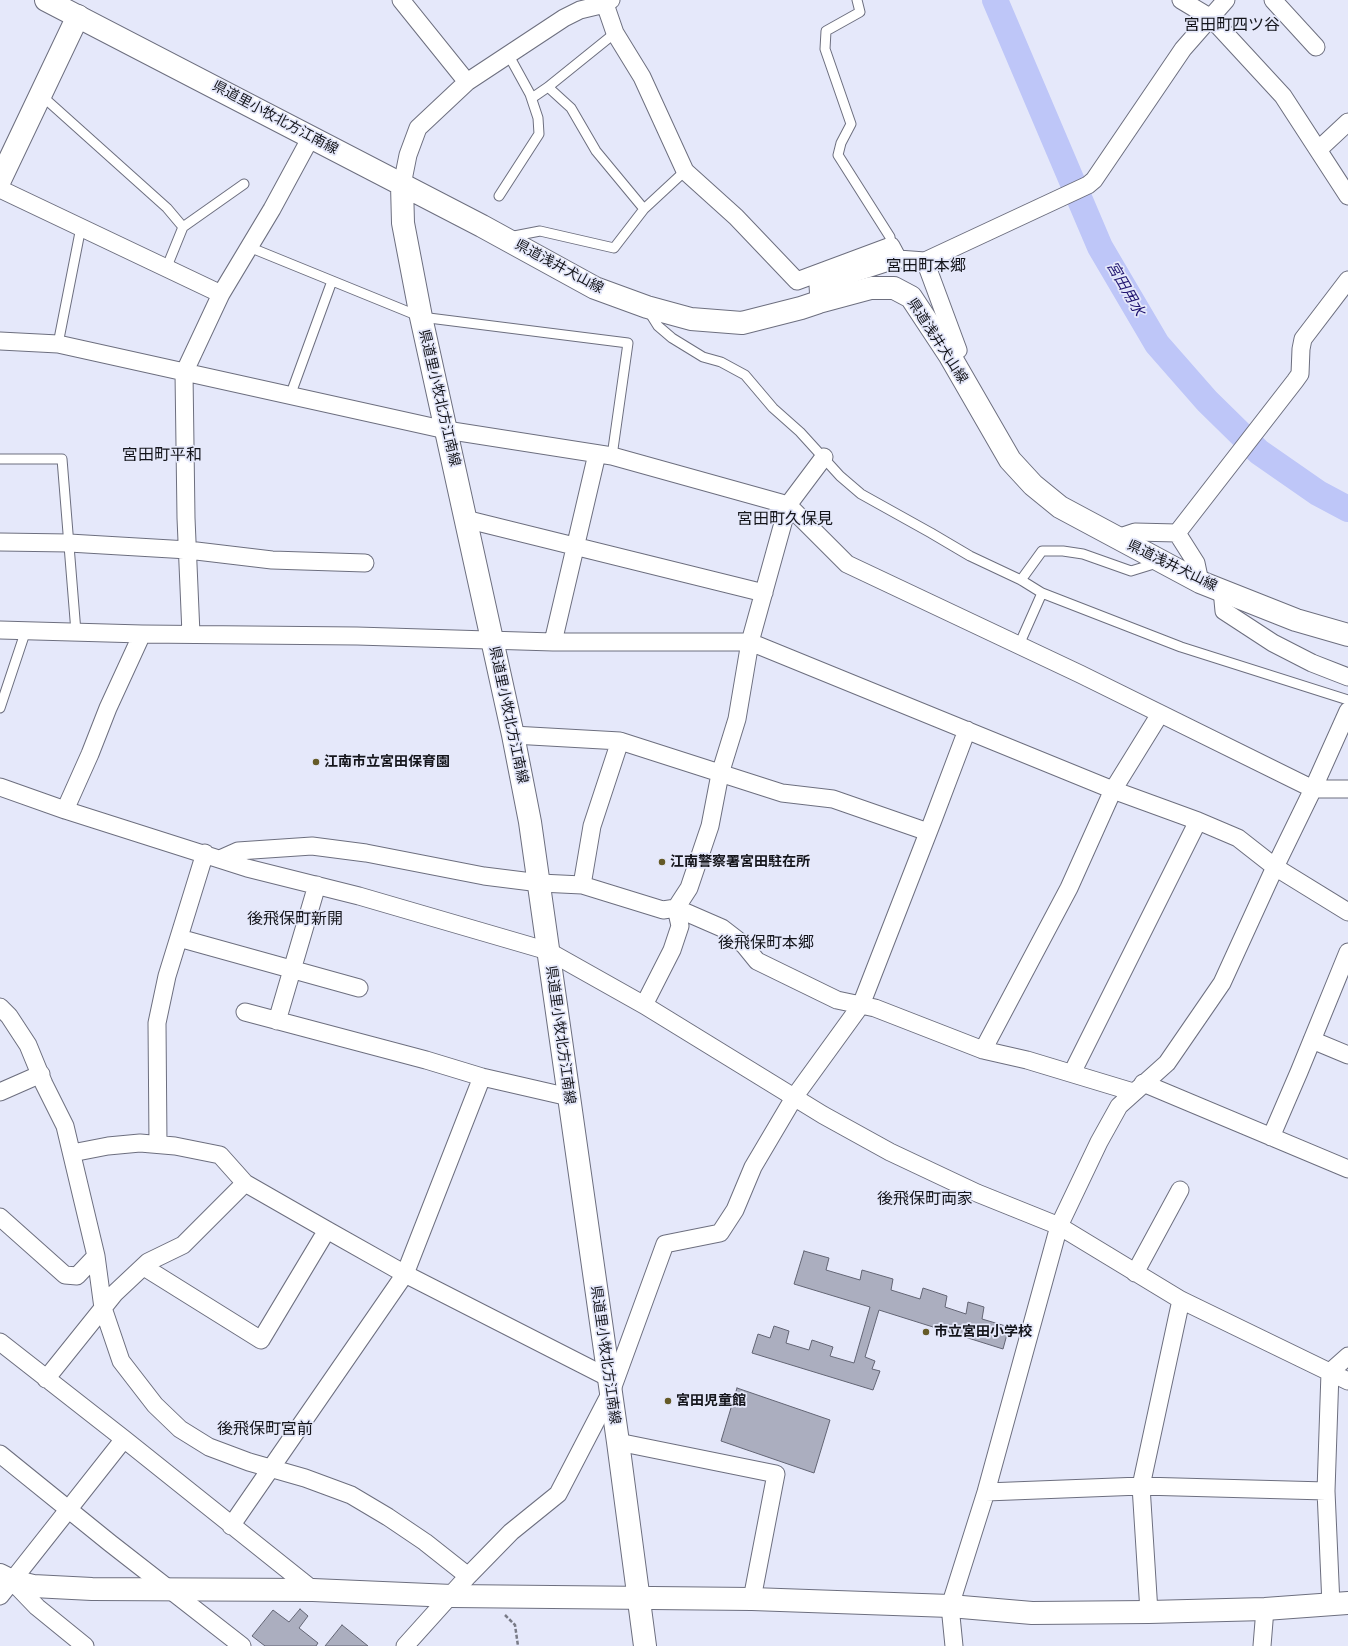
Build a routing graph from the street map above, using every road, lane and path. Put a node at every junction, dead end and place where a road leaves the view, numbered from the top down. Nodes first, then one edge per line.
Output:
1 (46, 0) edge
2 (401, 0) edge
3 (857, 0) edge
4 (1181, 0) edge
5 (1274, 0) edge
6 (608, 2) edge
7 (1219, 6) edge
8 (78, 16) junction
9 (615, 33) junction
10 (1316, 47) dead end
11 (508, 54) junction
12 (467, 82) junction
13 (548, 87) junction
14 (41, 95) junction
15 (532, 98) junction
16 (1348, 122) edge
17 (311, 137) junction
18 (1318, 150) junction
19 (685, 171) junction
20 (0, 180) edge
21 (244, 184) dead end
22 (402, 185) junction
23 (0, 189) edge
24 (499, 196) dead end
25 (1348, 196) edge
26 (644, 209) junction
27 (81, 227) junction
28 (183, 227) junction
29 (503, 238) junction
30 (249, 247) junction
31 (895, 253) junction
32 (925, 261) junction
33 (166, 269) junction
34 (1348, 280) edge
35 (332, 281) junction
36 (221, 294) junction
37 (819, 302) junction
38 (647, 307) junction
39 (420, 317) junction
40 (0, 341) edge
41 (58, 344) junction
42 (950, 356) junction
43 (184, 373) junction
44 (290, 396) junction
45 (446, 430) junction
46 (604, 455) junction
47 (824, 457) junction
48 (0, 459) edge
49 (788, 505) junction
50 (465, 519) junction
51 (1177, 533) junction
52 (1117, 538) junction
53 (0, 542) edge
54 (69, 543) junction
55 (576, 546) junction
56 (188, 550) junction
57 (1160, 562) junction
58 (365, 564) dead end
59 (1021, 580) junction
60 (1200, 582) junction
61 (1222, 590) junction
62 (764, 593) junction
63 (1042, 593) junction
64 (0, 630) edge
65 (26, 630) junction
66 (76, 632) junction
67 (142, 634) junction
68 (191, 634) junction
69 (1348, 635) edge
70 (492, 640) junction
71 (553, 642) junction
72 (750, 642) junction
73 (1019, 645) junction
74 (1348, 676) edge
75 (1348, 700) edge
76 (0, 708) edge
77 (1348, 712) edge
78 (1160, 714) junction
79 (967, 730) junction
80 (513, 735) junction
81 (620, 741) junction
82 (720, 774) junction
83 (0, 787) edge
84 (1314, 789) junction
85 (1348, 789) edge
86 (1112, 790) junction
87 (65, 810) junction
88 (1198, 821) junction
89 (928, 832) junction
90 (212, 856) junction
91 (1275, 867) junction
92 (540, 883) junction
93 (317, 885) junction
94 (582, 885) junction
95 (676, 908) junction
96 (1348, 912) edge
97 (179, 938) junction
98 (548, 951) junction
99 (1348, 952) edge
100 (292, 970) junction
101 (359, 988) dead end
102 (644, 1005) junction
103 (861, 1005) junction
104 (0, 1006) edge
105 (245, 1012) dead end
106 (277, 1021) junction
107 (1312, 1040) junction
108 (983, 1050) junction
109 (1348, 1055) edge
110 (1072, 1073) junction
111 (40, 1074) junction
112 (482, 1076) junction
113 (1138, 1088) junction
114 (0, 1092) edge
115 (795, 1096) junction
116 (569, 1097) junction
117 (1271, 1137) junction
118 (158, 1144) junction
119 (72, 1153) junction
120 (1348, 1168) edge
121 (245, 1183) junction
122 (1180, 1190) dead end
123 (0, 1217) edge
124 (1059, 1226) junction
125 (327, 1230) junction
126 (96, 1256) junction
127 (144, 1267) junction
128 (1135, 1273) junction
129 (406, 1274) junction
130 (1181, 1300) junction
131 (103, 1308) junction
132 (0, 1342) edge
133 (1348, 1356) edge
134 (1330, 1372) junction
135 (46, 1379) junction
136 (1348, 1381) edge
137 (610, 1385) junction
138 (124, 1439) junction
139 (618, 1442) junction
140 (0, 1454) edge
141 (272, 1468) junction
142 (1140, 1486) junction
143 (986, 1492) junction
144 (1326, 1492) junction
145 (68, 1510) junction
146 (231, 1526) junction
147 (468, 1576) junction
148 (4, 1584) edge
149 (172, 1590) junction
150 (313, 1590) junction
151 (452, 1596) junction
152 (494, 1596) junction
153 (639, 1597) junction
154 (752, 1599) junction
155 (1339, 1604) edge
156 (950, 1606) junction
157 (1265, 1609) junction
158 (1149, 1612) junction
159 (85, 1646) edge
160 (242, 1646) edge
161 (405, 1646) edge
162 (518, 1646) edge
163 (645, 1646) edge
164 (954, 1646) edge
165 (1262, 1646) edge

1 - 8 main road, 県道里小牧北方江南線
2 - 12 street
3 - 31 lane
4 - 7 street
5 - 10 street
6 - 9 street
6 - 11 street
7 - 18 street
7 - 32 street
8 - 14 main road
8 - 17 main road, 県道里小牧北方江南線
9 - 13 lane
9 - 19 street
11 - 12 street
11 - 15 lane
12 - 22 street
13 - 15 lane
13 - 26 lane
14 - 20 main road
14 - 28 lane
15 - 24 lane
16 - 18 street
17 - 22 main road, 県道里小牧北方江南線
17 - 30 street
18 - 25 street
19 - 26 lane
19 - 31 street
21 - 28 lane
22 - 29 main road, 県道浅井犬山線
22 - 39 main road, 県道里小牧北方江南線
23 - 27 street
26 - 29 lane
27 - 33 street
27 - 41 lane
28 - 33 lane
29 - 38 main road, 県道浅井犬山線
30 - 35 lane
30 - 36 street
31 - 32 street
31 - 37 street
32 - 42 street
33 - 36 street
34 - 51 street
35 - 39 lane
35 - 44 lane
36 - 43 street
37 - 38 main road, 県道浅井犬山線
37 - 42 main road, 県道浅井犬山線
38 - 47 lane
39 - 45 main road, 県道里小牧北方江南線
39 - 46 lane
40 - 41 street
41 - 43 street
42 - 52 main road, 県道浅井犬山線
43 - 44 street
43 - 56 street
44 - 45 street
45 - 46 street
45 - 50 main road, 県道里小牧北方江南線
46 - 49 street
46 - 55 street
47 - 49 street
47 - 59 lane
48 - 54 lane
49 - 62 street
49 - 73 street
50 - 55 street
50 - 70 main road, 県道里小牧北方江南線
51 - 52 street
51 - 60 street
52 - 57 main road, 県道浅井犬山線
53 - 54 street
54 - 56 street
54 - 66 lane
55 - 62 street
55 - 71 street
56 - 58 street
56 - 68 street
57 - 59 lane
57 - 60 main road, 県道浅井犬山線
59 - 63 lane
60 - 61 main road, 県道浅井犬山線
61 - 69 main road, 県道浅井犬山線
61 - 74 street
62 - 72 street
63 - 73 lane
63 - 75 lane
64 - 65 street
65 - 66 street
65 - 76 lane
66 - 67 street
67 - 68 street
67 - 87 street
68 - 70 street
70 - 71 street
70 - 80 main road, 県道里小牧北方江南線
71 - 72 street
72 - 79 street
72 - 82 street
73 - 78 street
77 - 84 street
78 - 84 street
78 - 86 street
79 - 86 street
79 - 89 street
80 - 81 street
80 - 92 main road, 県道里小牧北方江南線
81 - 82 street
81 - 94 street
82 - 89 street
82 - 95 street
83 - 87 street
84 - 85 street
84 - 91 street
86 - 88 street
86 - 108 street
87 - 90 street
88 - 91 street
88 - 110 street
89 - 103 street
90 - 92 street
90 - 93 street
90 - 97 street
91 - 96 street
91 - 113 street
92 - 94 street
92 - 98 main road, 県道里小牧北方江南線
93 - 98 street
93 - 100 street
94 - 95 street
95 - 102 street
95 - 103 street
97 - 100 street
97 - 118 street
98 - 102 street
98 - 116 main road, 県道里小牧北方江南線
99 - 107 street
100 - 101 street
100 - 106 street
102 - 115 street
103 - 108 street
103 - 115 street
104 - 111 street
105 - 106 street
106 - 112 street
107 - 109 street
107 - 117 street
108 - 110 street
110 - 113 street
111 - 114 street
111 - 119 street
112 - 116 street
112 - 129 street
113 - 117 street
113 - 124 street
115 - 124 street
115 - 137 street
116 - 137 main road, 県道里小牧北方江南線
117 - 120 street
118 - 119 street
118 - 121 street
119 - 126 street
121 - 125 street
121 - 127 street
122 - 128 street
123 - 126 street
124 - 128 street
124 - 143 street
125 - 127 street
125 - 129 street
126 - 131 street
127 - 131 street
128 - 130 street
129 - 137 street
129 - 141 street
130 - 134 street
130 - 142 street
131 - 135 street
131 - 141 street
132 - 135 street
133 - 134 street
134 - 136 street
134 - 144 street
135 - 138 street
137 - 139 main road, 県道里小牧北方江南線
137 - 147 street
138 - 145 street
138 - 146 street
139 - 153 main road, 県道里小牧北方江南線
139 - 154 street
140 - 145 street
141 - 146 street
141 - 147 street
142 - 143 street
142 - 144 street
142 - 158 street
143 - 156 street
144 - 155 street
145 - 148 street
145 - 149 street
146 - 150 street
147 - 151 street
148 - 149 main road
148 - 159 street
149 - 150 main road
149 - 160 street
150 - 151 main road
151 - 152 main road
151 - 161 street
152 - 153 main road
152 - 162 path
153 - 154 main road
153 - 163 main road, 県道里小牧北方江南線
154 - 156 main road
155 - 157 main road
156 - 158 main road
156 - 164 street
157 - 158 main road
157 - 165 street

